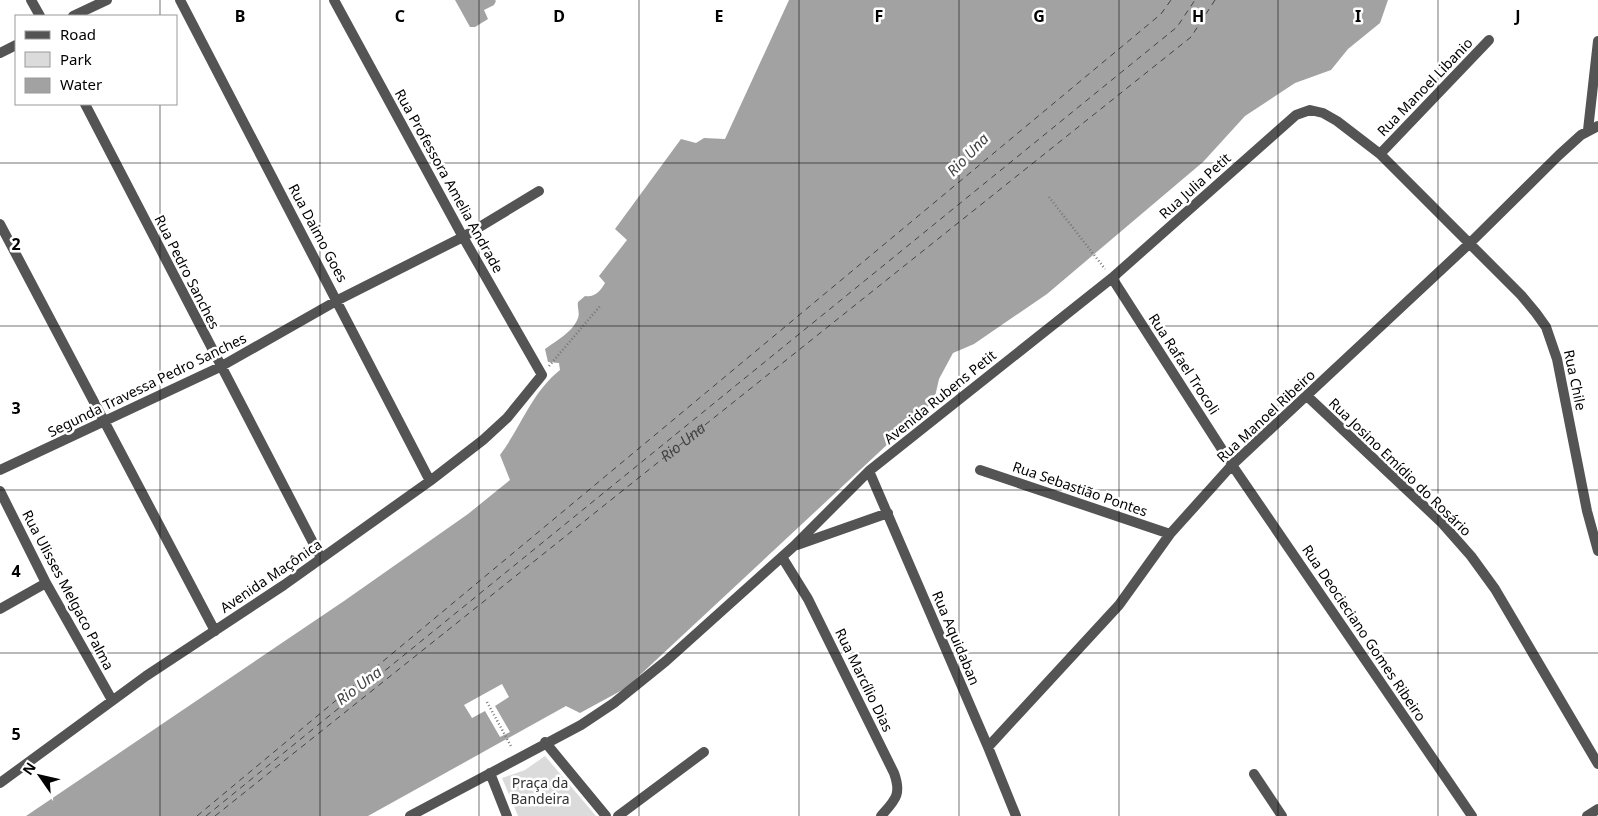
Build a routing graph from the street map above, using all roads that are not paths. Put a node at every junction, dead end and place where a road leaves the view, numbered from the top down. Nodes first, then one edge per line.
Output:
1 (31, 0) edge
2 (107, 0) edge
3 (180, 0) edge
4 (334, 0) edge
5 (39, 15) edge
6 (75, 15) edge
7 (1489, 40) dead end
8 (1598, 41) edge
9 (15, 46) edge
10 (0, 53) edge
11 (86, 105) edge
12 (1296, 115) joint
13 (1593, 128) edge
14 (1380, 154) junction
15 (539, 191) dead end
16 (0, 224) edge
17 (463, 237) junction
18 (1470, 243) junction
19 (1112, 278) junction
20 (338, 300) junction
21 (220, 367) junction
22 (542, 375) joint
23 (1307, 396) junction
24 (106, 421) junction
25 (1232, 465) junction
26 (0, 470) edge
27 (980, 470) dead end
28 (870, 472) junction
29 (430, 481) junction
30 (0, 492) edge
31 (888, 513) junction
32 (1170, 534) junction
33 (794, 546) junction
34 (1598, 551) edge
35 (782, 557) junction
36 (321, 558) junction
37 (46, 583) junction
38 (0, 609) edge
39 (215, 630) junction
40 (112, 700) junction
41 (545, 742) junction
42 (988, 747) junction
43 (704, 752) dead end
44 (1598, 764) edge
45 (490, 773) junction
46 (1254, 774) dead end
47 (0, 783) edge
48 (1598, 809) edge
49 (410, 816) edge
50 (507, 816) edge
51 (606, 816) edge
52 (618, 816) edge
53 (881, 816) edge
54 (1016, 816) edge
55 (1282, 816) edge
56 (1472, 816) edge
57 (1587, 816) edge

1 - 5 street
2 - 6 street
3 - 20 street, Rua Daimo Goes
4 - 17 street, Rua Professora Amelia Andrade
7 - 14 street, Rua Manoel Libanio
8 - 13 street
9 - 10 street
11 - 21 street, Rua Pedro Sanches
12 - 14 street, Rua Chile
12 - 19 street, Rua Julia Petit
13 - 18 street, Rua Manoel Ribeiro
14 - 18 street, Rua Chile
15 - 17 street, Segunda Travessa Pedro Sanches
16 - 24 street
17 - 20 street, Segunda Travessa Pedro Sanches
17 - 22 street, Rua Professora Amelia Andrade
18 - 23 street, Rua Manoel Ribeiro
18 - 34 street, Rua Chile
19 - 25 street, Rua Rafael Trocoli
19 - 28 street, Avenida Rubens Petit
20 - 21 street, Segunda Travessa Pedro Sanches
20 - 29 street, Rua Daimo Goes
21 - 24 street, Segunda Travessa Pedro Sanches
21 - 36 street, Rua Pedro Sanches
22 - 29 street, Avenida Maçônica
23 - 25 street, Rua Manoel Ribeiro
23 - 44 street, Rua Josino Emídio do Rosário
24 - 26 street, Segunda Travessa Pedro Sanches
24 - 39 street
25 - 32 street, Rua Manoel Ribeiro
25 - 56 street, Rua Deocieciano Gomes Ribeiro
27 - 32 street, Rua Sebastião Pontes
28 - 31 street, Rua Aquidaban
28 - 33 street, Avenida Rubens Petit
29 - 36 street, Avenida Maçônica
30 - 37 street, Rua Ulisses Melgaco Palma
31 - 33 street, Avenida Rubens Petit
31 - 42 street, Rua Aquidaban
32 - 42 street, Rua Manoel Ribeiro
33 - 35 street, Avenida Rubens Petit
35 - 41 street, Avenida Rubens Petit
35 - 53 street, Rua Marcílio Dias
36 - 39 street, Avenida Maçônica
37 - 38 street
37 - 40 street, Rua Ulisses Melgaco Palma
39 - 40 street, Avenida Maçônica
40 - 47 street, Avenida Maçônica
41 - 45 street
41 - 51 street
42 - 54 street, Rua Aquidaban
43 - 52 street
45 - 49 street
45 - 50 street
46 - 55 street
48 - 57 street

